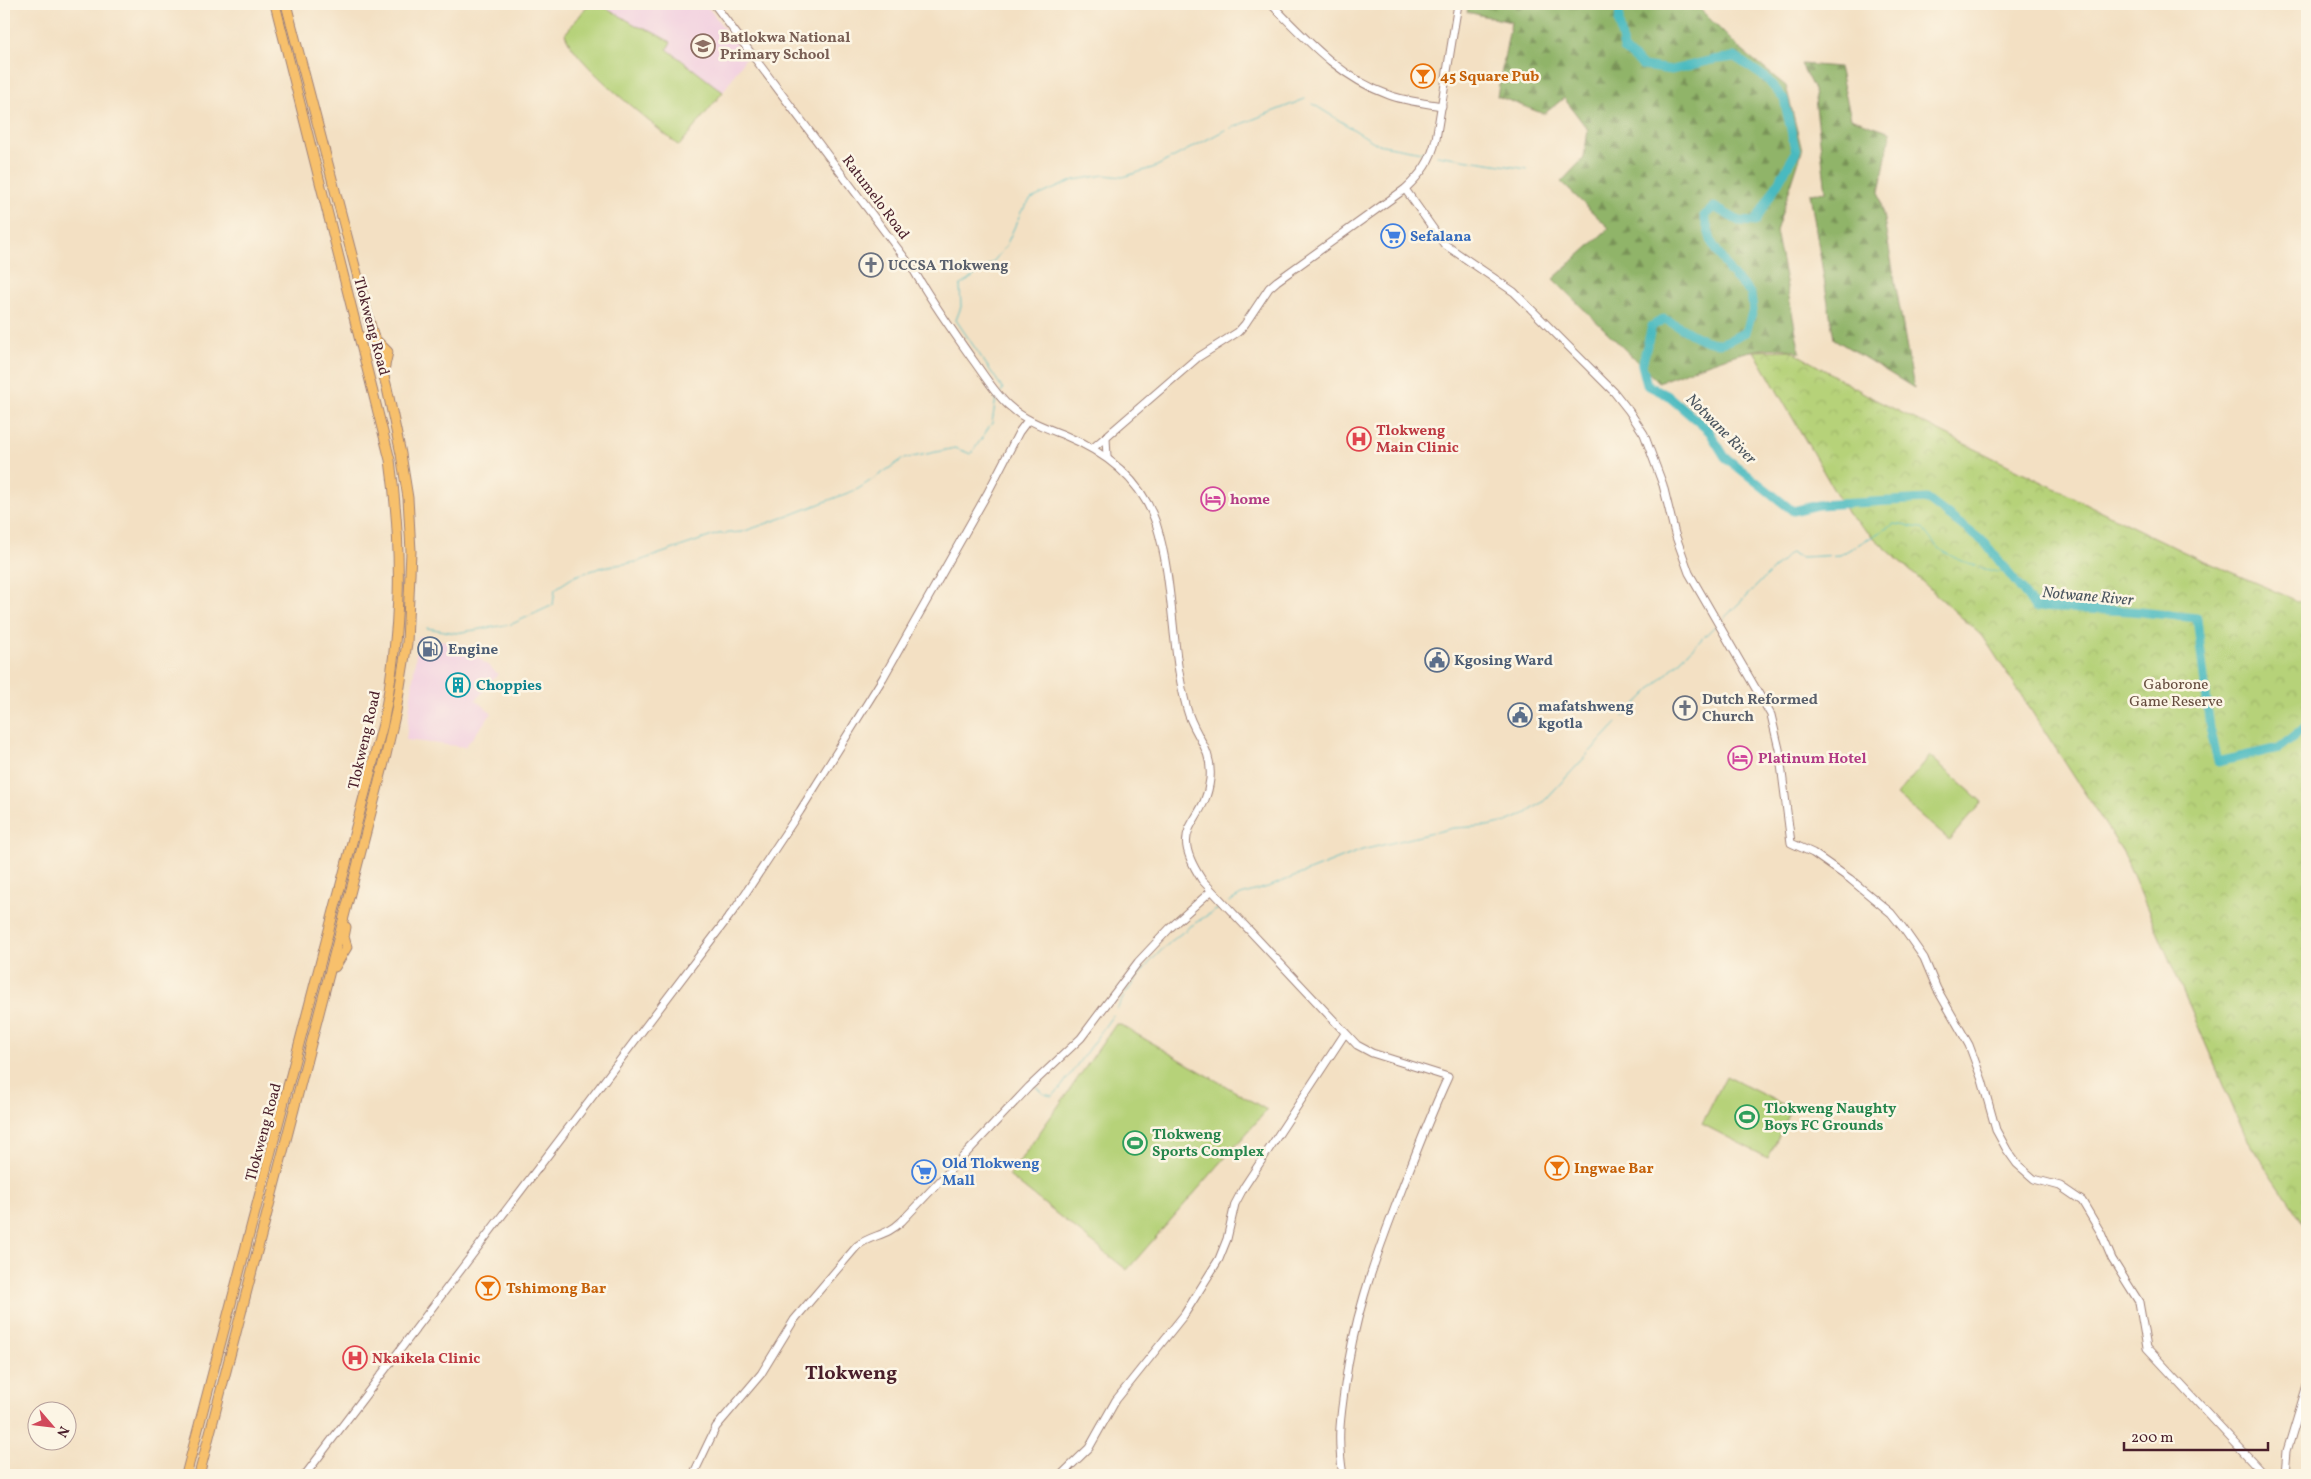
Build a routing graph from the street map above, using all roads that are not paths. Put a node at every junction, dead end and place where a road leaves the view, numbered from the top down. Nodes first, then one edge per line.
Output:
1 (275, 4) edge
2 (286, 4) edge
3 (292, 4) edge
4 (714, 4) edge
5 (1271, 4) edge
6 (1458, 4) edge
7 (294, 40) junction
8 (1442, 106) junction
9 (1405, 189) junction
10 (1028, 420) junction
11 (1106, 438) junction
12 (1094, 448) junction
13 (1107, 457) junction
14 (1211, 891) junction
15 (1344, 1034) junction
16 (2307, 1385) edge
17 (186, 1475) edge
18 (199, 1475) edge
19 (305, 1475) edge
20 (693, 1475) edge
21 (1061, 1475) edge
22 (1344, 1475) edge
23 (2265, 1475) edge
24 (2284, 1475) edge

1 - 17 main road, Tlokweng Road
2 - 7 main road, Tlokweng Road
3 - 7 main road
4 - 10 street, Ratumelo Road
5 - 8 street
6 - 8 street
7 - 18 main road, Tlokweng Road
8 - 9 street
9 - 11 street
9 - 23 street
10 - 12 street, Ratumelo Road
10 - 19 street
11 - 12 street
11 - 13 street
12 - 13 street, Ratumelo Road
13 - 14 street, Ratumelo Road
14 - 15 street, Ratumelo Road
14 - 20 street
15 - 21 street
15 - 22 street, Ratumelo Road
16 - 24 street

